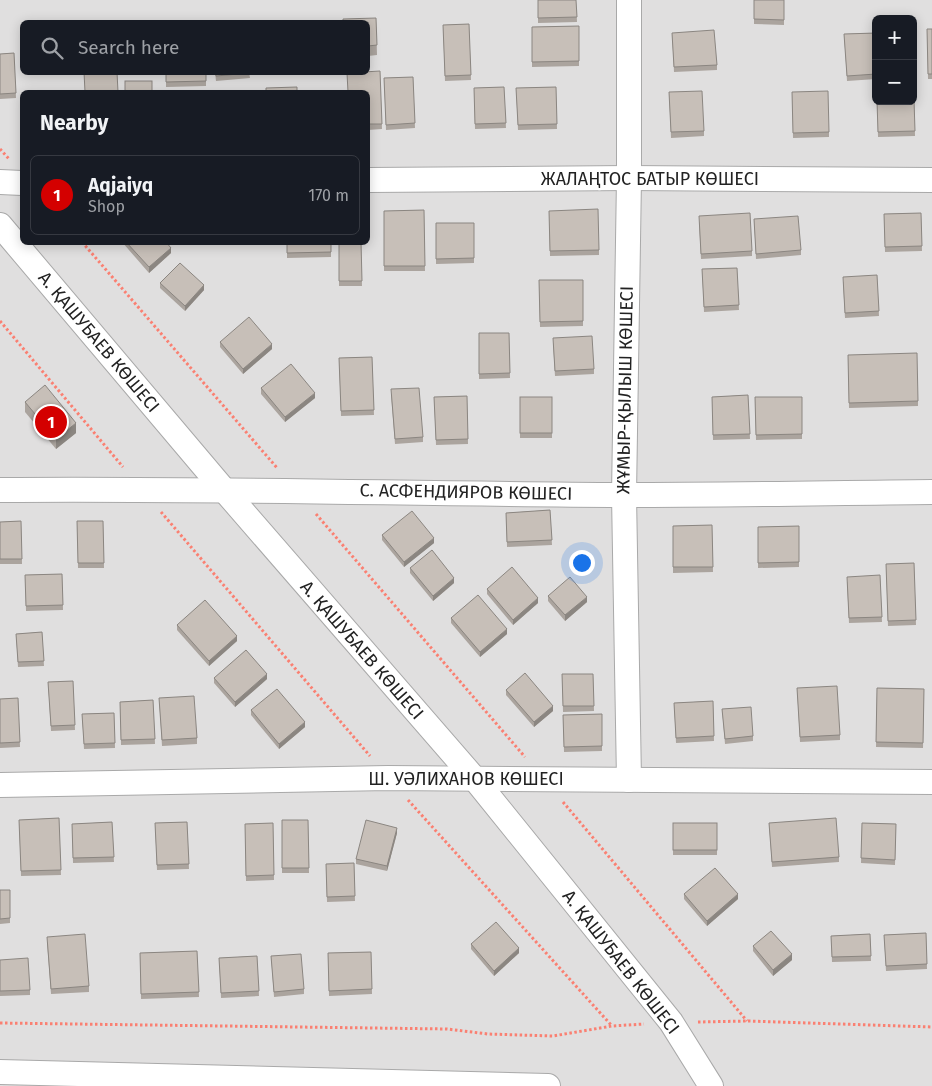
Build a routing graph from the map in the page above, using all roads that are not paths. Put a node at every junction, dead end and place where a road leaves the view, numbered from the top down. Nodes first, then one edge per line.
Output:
1 (629, 0) edge
2 (629, 178) junction
3 (370, 180) edge
4 (932, 180) edge
5 (0, 182) edge
6 (20, 183) edge
7 (0, 224) edge
8 (0, 490) edge
9 (224, 490) junction
10 (932, 492) edge
11 (624, 495) junction
12 (474, 778) junction
13 (629, 780) junction
14 (932, 782) edge
15 (0, 785) edge
16 (0, 1072) edge
17 (548, 1086) edge
18 (711, 1086) edge

1 - 2 street, ЖҰМЫР-ҚЫЛЫШ КӨШЕСІ
2 - 3 street, ЖАЛАҢТОС БАТЫР КӨШЕСІ
2 - 4 street, ЖАЛАҢТОС БАТЫР КӨШЕСІ
2 - 11 street, ЖҰМЫР-ҚЫЛЫШ КӨШЕСІ
5 - 6 street
7 - 9 street, А. ҚАШУБАЕВ КӨШЕСІ
8 - 9 street, С. АСФЕНДИЯРОВ КӨШЕСІ
9 - 11 street, С. АСФЕНДИЯРОВ КӨШЕСІ
9 - 12 street, А. ҚАШУБАЕВ КӨШЕСІ
10 - 11 street, С. АСФЕНДИЯРОВ КӨШЕСІ
11 - 13 street, ЖҰМЫР-ҚЫЛЫШ КӨШЕСІ
12 - 13 street, Ш. УӘЛИХАНОВ КӨШЕСІ
12 - 15 street, Ш. УӘЛИХАНОВ КӨШЕСІ
12 - 18 street, А. ҚАШУБАЕВ КӨШЕСІ
13 - 14 street, Ш. УӘЛИХАНОВ КӨШЕСІ
16 - 17 street

